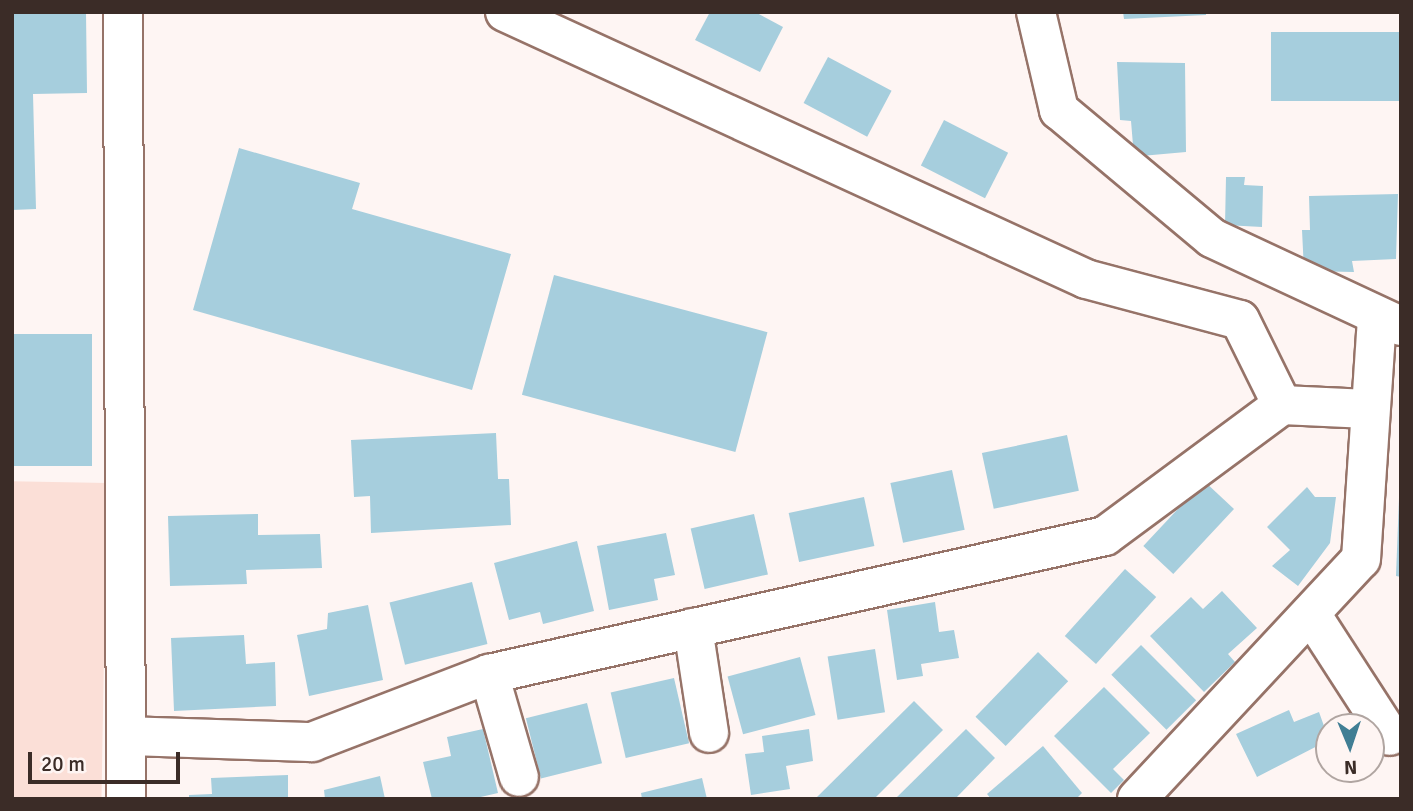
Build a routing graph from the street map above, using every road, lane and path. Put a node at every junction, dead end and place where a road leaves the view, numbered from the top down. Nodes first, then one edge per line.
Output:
1 (123, 12) edge
2 (505, 12) edge
3 (1035, 12) edge
4 (1389, 322) edge
5 (1282, 405) junction
6 (1368, 409) junction
7 (1311, 614) junction
8 (693, 628) junction
9 (489, 674) junction
10 (709, 733) dead end
11 (127, 736) junction
12 (1387, 738) edge
13 (519, 777) dead end
14 (126, 799) edge
15 (1137, 799) edge

1 - 11 street
2 - 5 street
3 - 4 street
4 - 6 street
5 - 6 street
5 - 8 street
6 - 7 street
7 - 12 street
7 - 15 street
8 - 9 street
8 - 10 street
9 - 11 street
9 - 13 street
11 - 14 street

